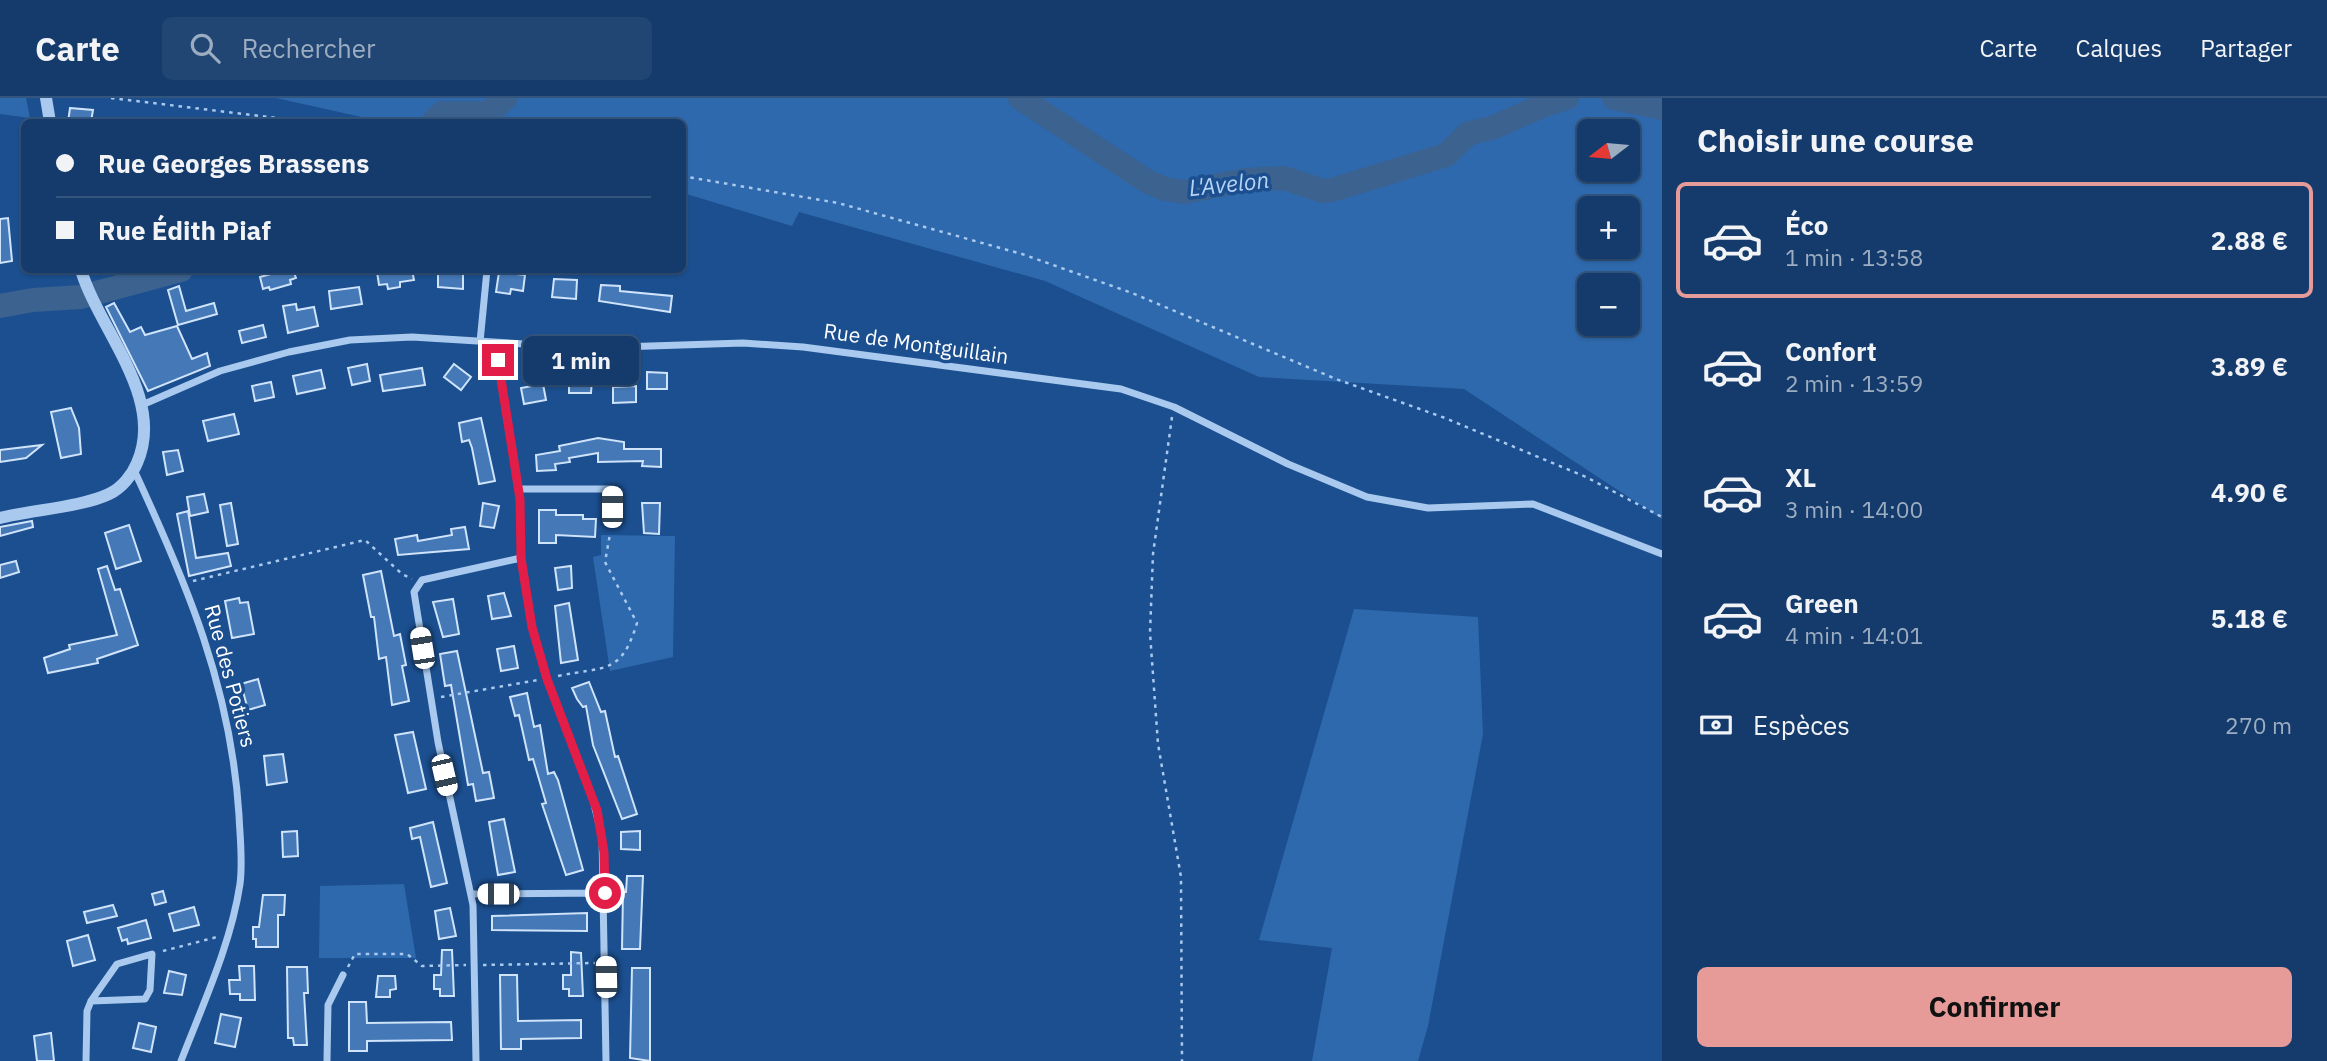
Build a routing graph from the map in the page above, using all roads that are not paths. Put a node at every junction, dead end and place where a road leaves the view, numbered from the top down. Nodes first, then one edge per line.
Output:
1 (46, 98) edge
2 (50, 119) edge
3 (82, 273) edge
4 (486, 273) edge
5 (480, 342) junction
6 (498, 343) junction
7 (142, 405) junction
8 (134, 470) junction
9 (518, 489) junction
10 (0, 518) edge
11 (612, 524) road end
12 (1662, 554) edge
13 (521, 558) junction
14 (605, 893) junction
15 (471, 894) junction
16 (343, 975) dead end
17 (91, 1001) junction
18 (86, 1061) edge
19 (181, 1061) edge
20 (327, 1061) edge
21 (477, 1061) edge
22 (606, 1061) edge

1 - 2 street
3 - 7 street
4 - 5 street
5 - 6 street, Rue de Montguillain
5 - 7 street, Rue de Montguillain
6 - 9 street
6 - 12 street, Rue de Montguillain
7 - 8 street
8 - 10 street
8 - 19 street, Rue des Potiers
9 - 11 street
9 - 13 street
13 - 14 street
13 - 15 street
14 - 15 street
14 - 22 street
15 - 21 street
16 - 20 street
17 - 17 street
17 - 18 street

